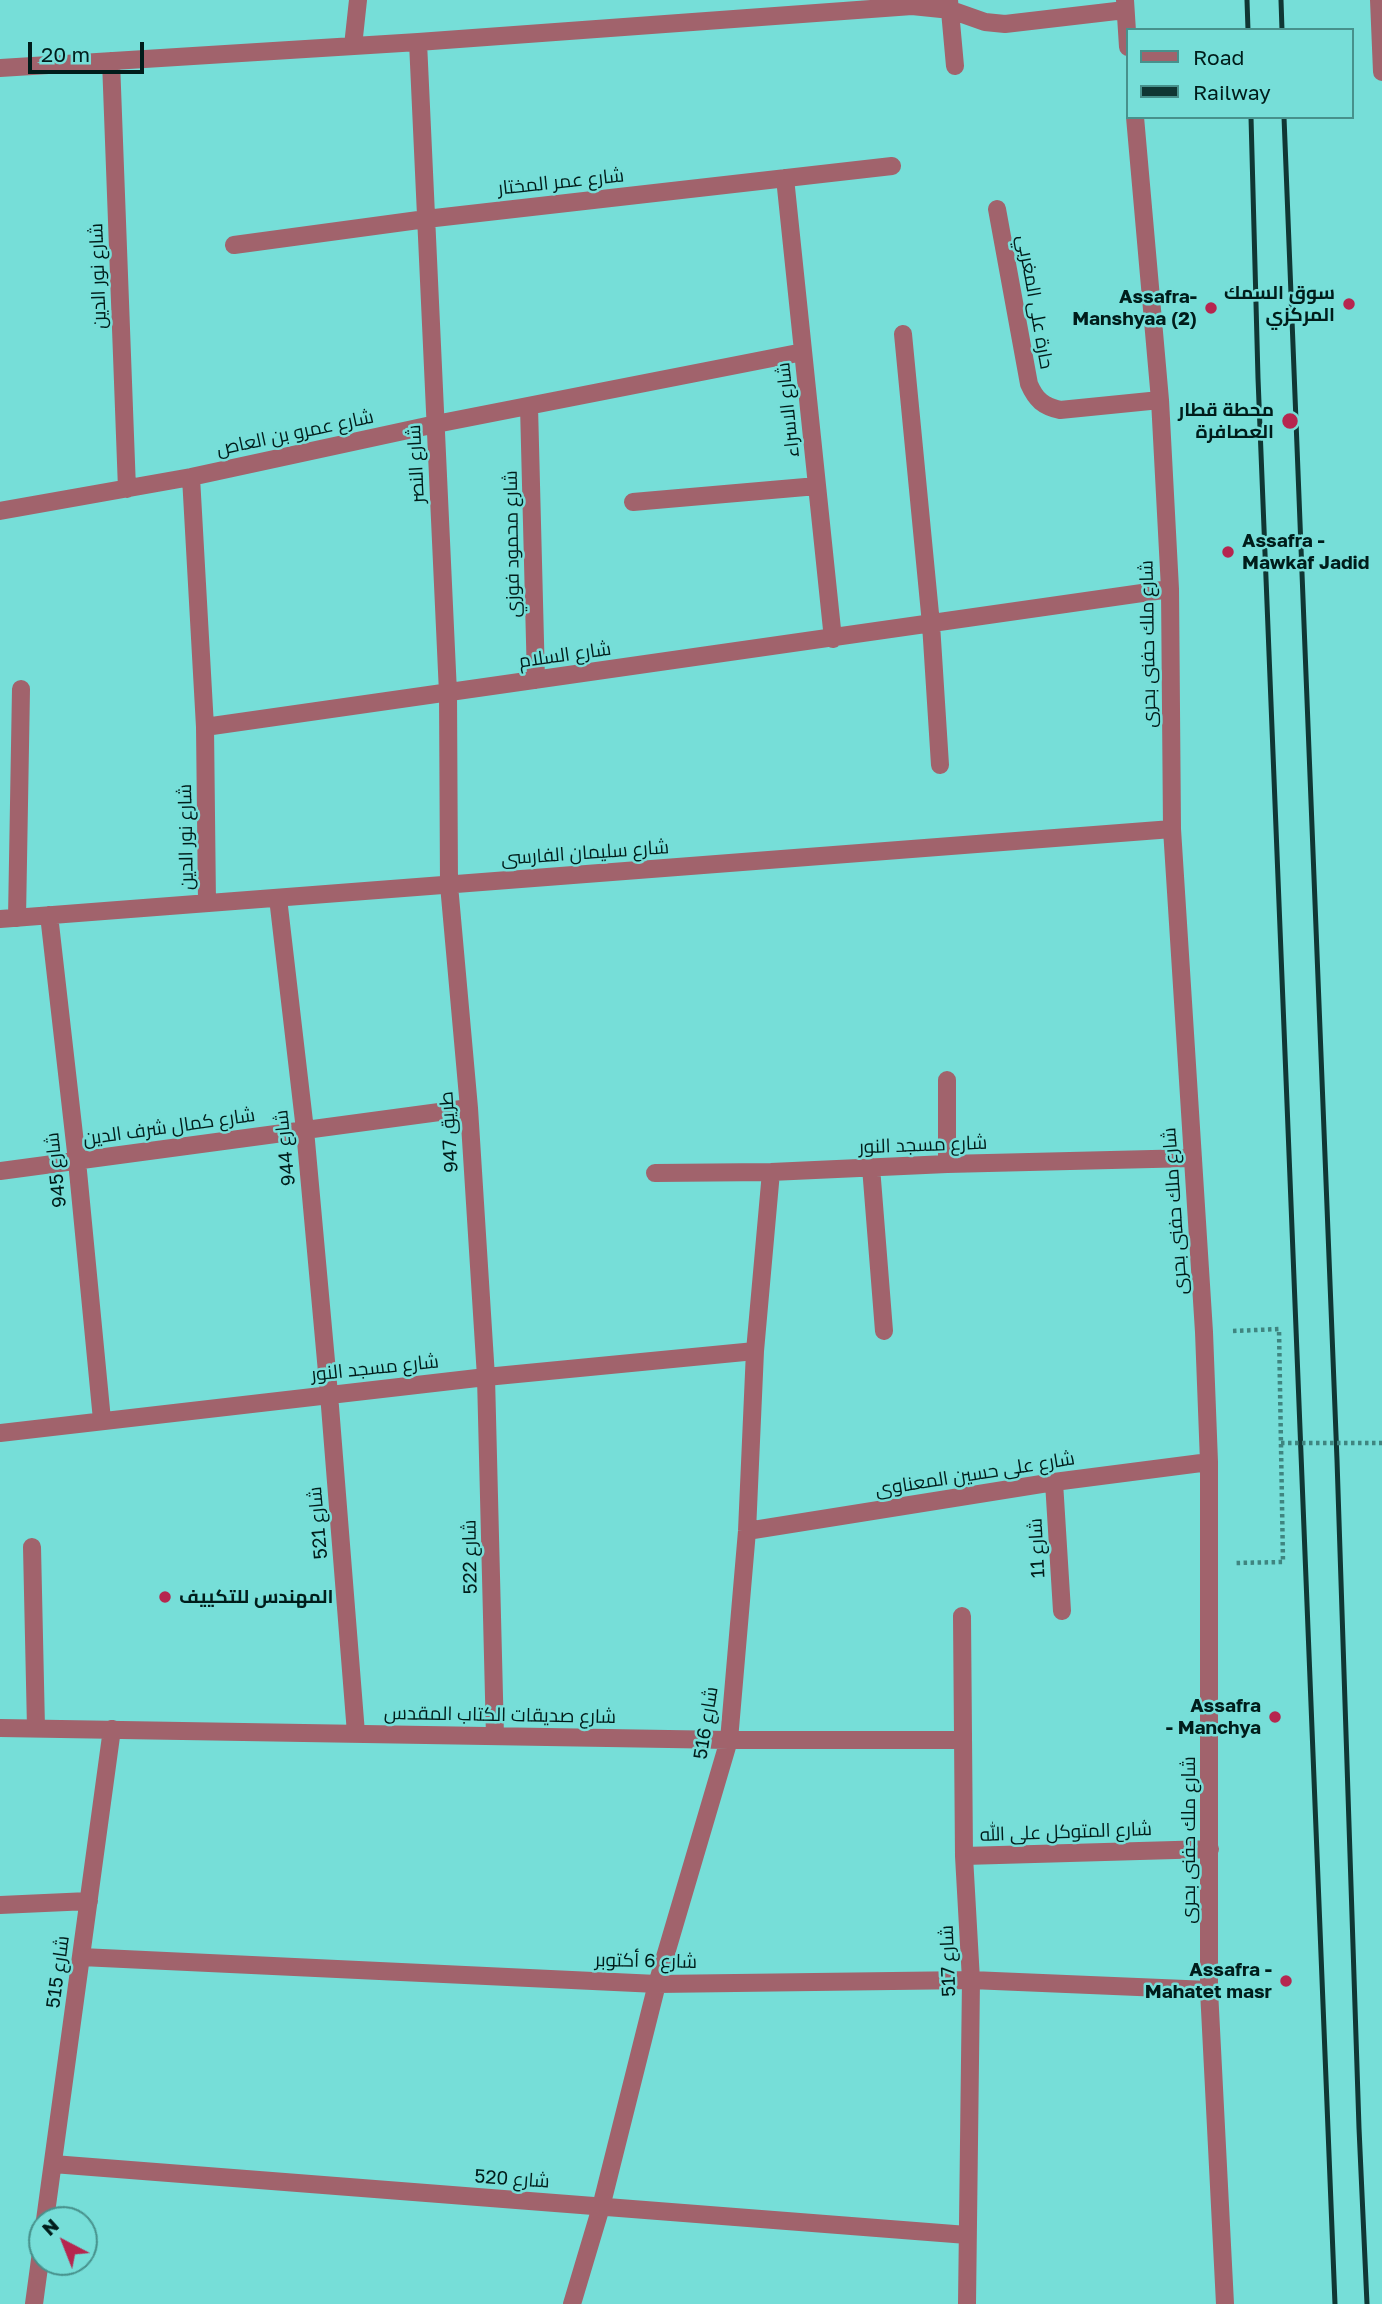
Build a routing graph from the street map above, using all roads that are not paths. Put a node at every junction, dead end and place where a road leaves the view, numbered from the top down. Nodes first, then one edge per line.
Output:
1 (358, 0) edge
2 (1379, 0) edge
3 (950, 5) edge
4 (1125, 5) edge
5 (1127, 28) edge
6 (418, 42) junction
7 (353, 46) junction
8 (111, 61) junction
9 (955, 66) dead end
10 (0, 68) edge
11 (1382, 72) edge
12 (1135, 119) edge
13 (892, 166) dead end
14 (786, 178) junction
15 (997, 209) dead end
16 (426, 219) junction
17 (234, 245) dead end
18 (903, 334) dead end
19 (803, 352) junction
20 (1160, 400) junction
21 (529, 406) junction
22 (436, 424) junction
23 (191, 477) junction
24 (817, 486) junction
25 (127, 489) junction
26 (632, 502) dead end
27 (0, 511) edge
28 (1170, 589) junction
29 (931, 624) junction
30 (833, 639) junction
31 (536, 680) junction
32 (21, 689) dead end
33 (448, 693) junction
34 (205, 727) junction
35 (940, 765) dead end
36 (1172, 828) junction
37 (449, 885) junction
38 (278, 898) junction
39 (207, 903) junction
40 (49, 915) junction
41 (8, 918) edge
42 (947, 1080) dead end
43 (469, 1108) junction
44 (305, 1130) junction
45 (1193, 1158) junction
46 (77, 1161) junction
47 (947, 1164) junction
48 (871, 1167) junction
49 (0, 1171) edge
50 (771, 1172) junction
51 (654, 1173) dead end
52 (884, 1331) dead end
53 (755, 1351) junction
54 (486, 1377) junction
55 (329, 1394) junction
56 (102, 1420) junction
57 (0, 1433) edge
58 (1209, 1462) junction
59 (1054, 1482) junction
60 (747, 1531) junction
61 (32, 1548) dead end
62 (1062, 1611) dead end
63 (962, 1616) dead end
64 (0, 1728) edge
65 (36, 1728) junction
66 (112, 1729) junction
67 (356, 1733) junction
68 (495, 1736) junction
69 (729, 1740) junction
70 (963, 1740) junction
71 (1210, 1849) junction
72 (964, 1856) junction
73 (89, 1901) junction
74 (0, 1905) edge
75 (81, 1957) junction
76 (971, 1980) junction
77 (657, 1984) junction
78 (1209, 1990) junction
79 (53, 2164) junction
80 (48, 2206) edge
81 (601, 2207) junction
82 (967, 2235) junction
83 (38, 2276) edge
84 (34, 2304) edge
85 (572, 2304) edge
86 (967, 2304) edge
87 (1225, 2304) edge

1 - 7 street
2 - 11 street
3 - 4 street
3 - 6 street
3 - 9 street
4 - 5 street
6 - 7 street
6 - 16 street, شارع النصر
7 - 8 street
8 - 10 street
8 - 25 street, شارع نور الدين
12 - 20 street, شارع ملك حفنى بحرى
13 - 14 street, شارع عمر المختار
14 - 16 street, شارع عمر المختار
14 - 19 street, شارع الاسراء
15 - 20 street, حارة على المغربي
16 - 17 street, شارع عمر المختار
16 - 22 street, شارع النصر
18 - 29 street
19 - 21 street, شارع عمرو بن العاص
19 - 24 street, شارع الاسراء
20 - 28 street, شارع ملك حفنى بحرى
21 - 22 street, شارع عمرو بن العاص
21 - 31 street, شارع محمود فوزي
22 - 23 street, شارع عمرو بن العاص
22 - 33 street, شارع النصر
23 - 25 street, شارع عمرو بن العاص
23 - 34 street, شارع نور الدين
24 - 26 street
24 - 30 street, شارع الاسراء
25 - 27 street, شارع عمرو بن العاص
28 - 29 street, شارع السلام
28 - 36 street, شارع ملك حفنى بحرى
29 - 30 street, شارع السلام
29 - 35 street
30 - 31 street, شارع السلام
31 - 33 street, شارع السلام
32 - 41 street
33 - 34 street, شارع السلام
33 - 37 street, شارع النصر
34 - 39 street, شارع نور الدين
36 - 37 street, شارع سليمان الفارسى
36 - 45 street, شارع ملك حفنى بحرى
37 - 38 street, شارع سليمان الفارسى
37 - 43 street, طريق 947
38 - 39 street, شارع سليمان الفارسى
38 - 44 street, شارع 944
39 - 40 street, شارع سليمان الفارسى
40 - 41 street, شارع سليمان الفارسى
40 - 46 street, شارع 945
42 - 47 street
43 - 44 street, شارع كمال شرف الدين
43 - 54 street, طريق 947
44 - 46 street, شارع كمال شرف الدين
44 - 55 street, شارع 944
45 - 47 street, شارع مسجد النور
45 - 58 street, شارع ملك حفنى بحرى
46 - 49 street, شارع كمال شرف الدين
46 - 56 street, شارع 945
47 - 48 street, شارع مسجد النور
48 - 50 street, شارع مسجد النور
48 - 52 street
50 - 51 street, شارع مسجد النور
50 - 53 street, شارع 516
53 - 54 street, شارع مسجد النور
53 - 60 street, شارع 516
54 - 55 street, شارع مسجد النور
54 - 68 street, شارع 522
55 - 56 street, شارع مسجد النور
55 - 67 street, شارع 521
56 - 57 street, شارع مسجد النور
58 - 59 street, شارع على حسين المعناوى
58 - 71 street, شارع ملك حفنى بحرى
59 - 60 street, شارع على حسين المعناوى
59 - 62 street, شارع 11
60 - 69 street, شارع 516
61 - 65 street
63 - 70 street, شارع 517
64 - 65 street, شارع صديقات الكتاب المقدس
65 - 66 street, شارع صديقات الكتاب المقدس
66 - 67 street, شارع صديقات الكتاب المقدس
66 - 73 street, شارع 515
67 - 68 street, شارع صديقات الكتاب المقدس
68 - 69 street, شارع صديقات الكتاب المقدس
69 - 70 street, شارع صديقات الكتاب المقدس
69 - 77 street, شارع 516
70 - 72 street, شارع 517
71 - 72 street, شارع المتوكل على الله
71 - 78 street, شارع ملك حفنى بحرى
72 - 76 street, شارع 517
73 - 74 street
73 - 75 street, شارع 515
75 - 77 street, شارع 6 أكتوبر
75 - 79 street, شارع 515
76 - 77 street, شارع 6 أكتوبر
76 - 78 street, شارع 6 أكتوبر
76 - 82 street, شارع 517
77 - 81 street, شارع 516
78 - 87 street, شارع ملك حفنى بحرى
79 - 80 street, شارع 515
79 - 81 street, شارع 520
81 - 82 street, شارع 520
81 - 85 street, شارع 516
82 - 86 street, شارع 517
83 - 84 street

